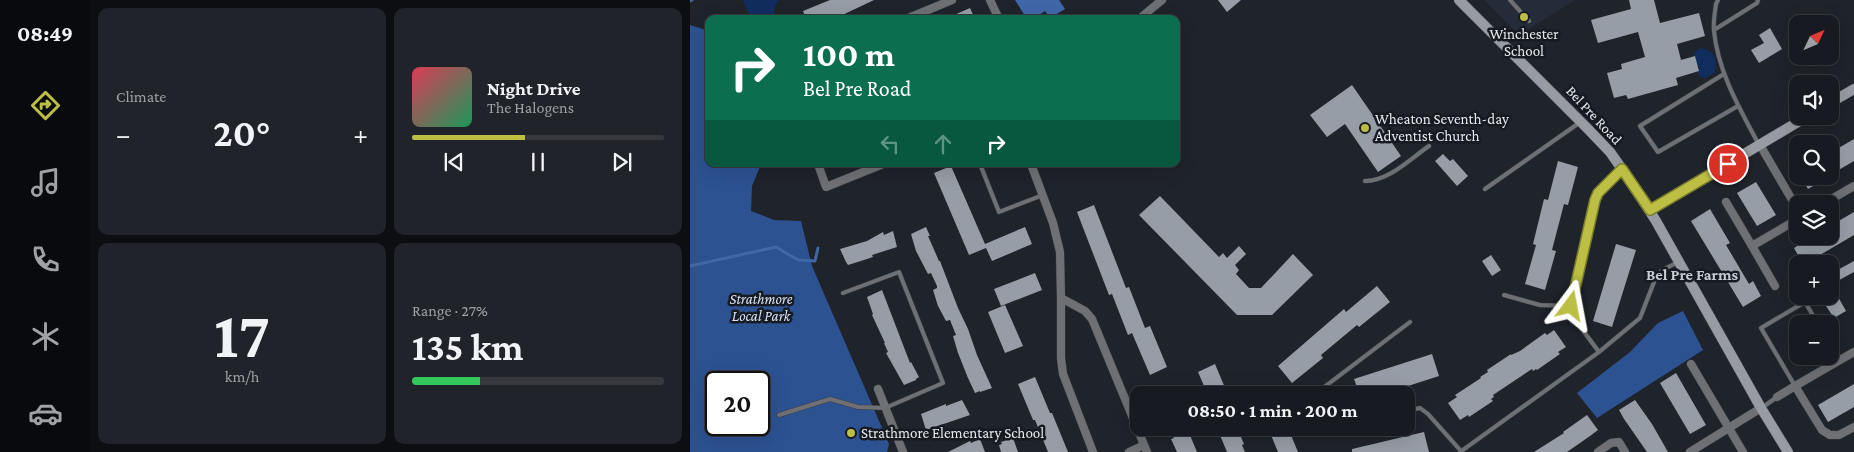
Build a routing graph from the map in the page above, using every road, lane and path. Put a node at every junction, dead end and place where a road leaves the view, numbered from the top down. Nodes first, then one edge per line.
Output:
1 (952, 0) edge
2 (990, 0) edge
3 (1162, 0) edge
4 (1459, 0) edge
5 (1510, 0) edge
6 (1718, 0) edge
7 (1758, 0) edge
8 (916, 15) edge
9 (997, 15) edge
10 (1144, 15) edge
11 (1529, 22) dead end
12 (1714, 30) junction
13 (1724, 74) junction
14 (1854, 89) edge
15 (1839, 98) edge
16 (1738, 106) junction
17 (1581, 122) junction
18 (1793, 125) edge
19 (1760, 145) junction
20 (1429, 146) dead end
21 (819, 167) edge
22 (876, 167) edge
23 (981, 167) edge
24 (1032, 167) edge
25 (1622, 169) junction
26 (1364, 181) dead end
27 (1854, 186) edge
28 (1485, 189) dead end
29 (1789, 195) edge
30 (1838, 195) edge
31 (1043, 196) junction
32 (1726, 202) dead end
33 (1650, 210) junction
34 (1789, 224) edge
35 (1752, 246) junction
36 (1678, 262) junction
37 (1775, 286) dead end
38 (843, 293) dead end
39 (1504, 295) dead end
40 (1061, 298) junction
41 (1571, 306) junction
42 (1813, 315) edge
43 (1410, 322) dead end
44 (1599, 352) junction
45 (1854, 352) edge
46 (1840, 360) joint
47 (1691, 364) dead end
48 (1326, 386) edge
49 (1795, 386) junction
50 (878, 389) dead end
51 (1777, 397) joint
52 (885, 408) junction
53 (1761, 408) junction
54 (1415, 409) edge
55 (779, 415) dead end
56 (1854, 426) edge
57 (1728, 427) junction
58 (1146, 448) edge
59 (903, 452) edge
60 (1093, 452) edge
61 (1129, 452) edge
62 (1461, 452) edge
63 (1598, 452) edge
64 (1625, 452) edge
65 (1690, 452) edge
66 (1743, 452) edge
67 (1788, 452) edge

1 - 8 street
2 - 9 street
3 - 10 street
4 - 17 main road, Bel Pre Road
5 - 11 lane
6 - 12 lane
7 - 12 lane
12 - 13 lane
13 - 16 lane
13 - 16 lane
14 - 15 main road
16 - 19 lane
17 - 25 main road, Bel Pre Road
17 - 28 lane
18 - 19 main road
19 - 29 street
19 - 33 main road
20 - 26 lane
21 - 22 street
23 - 31 lane
24 - 31 street
25 - 33 main road, Bel Pre Road
25 - 41 lane
27 - 30 street
31 - 40 street
32 - 35 street
33 - 36 main road, Bel Pre Road
34 - 35 street
35 - 37 street
36 - 44 lane
36 - 53 main road, Bel Pre Road
38 - 52 lane
39 - 41 lane
40 - 58 street
40 - 60 street
41 - 44 lane
42 - 49 lane
43 - 48 lane
44 - 62 lane
45 - 46 street
46 - 49 street
47 - 57 street
49 - 51 street
49 - 56 street
50 - 52 street
51 - 53 lane
52 - 55 lane
52 - 59 street
53 - 57 street
53 - 67 main road, Bel Pre Road
54 - 62 lane
57 - 65 street
57 - 66 street
58 - 61 street
63 - 64 street

